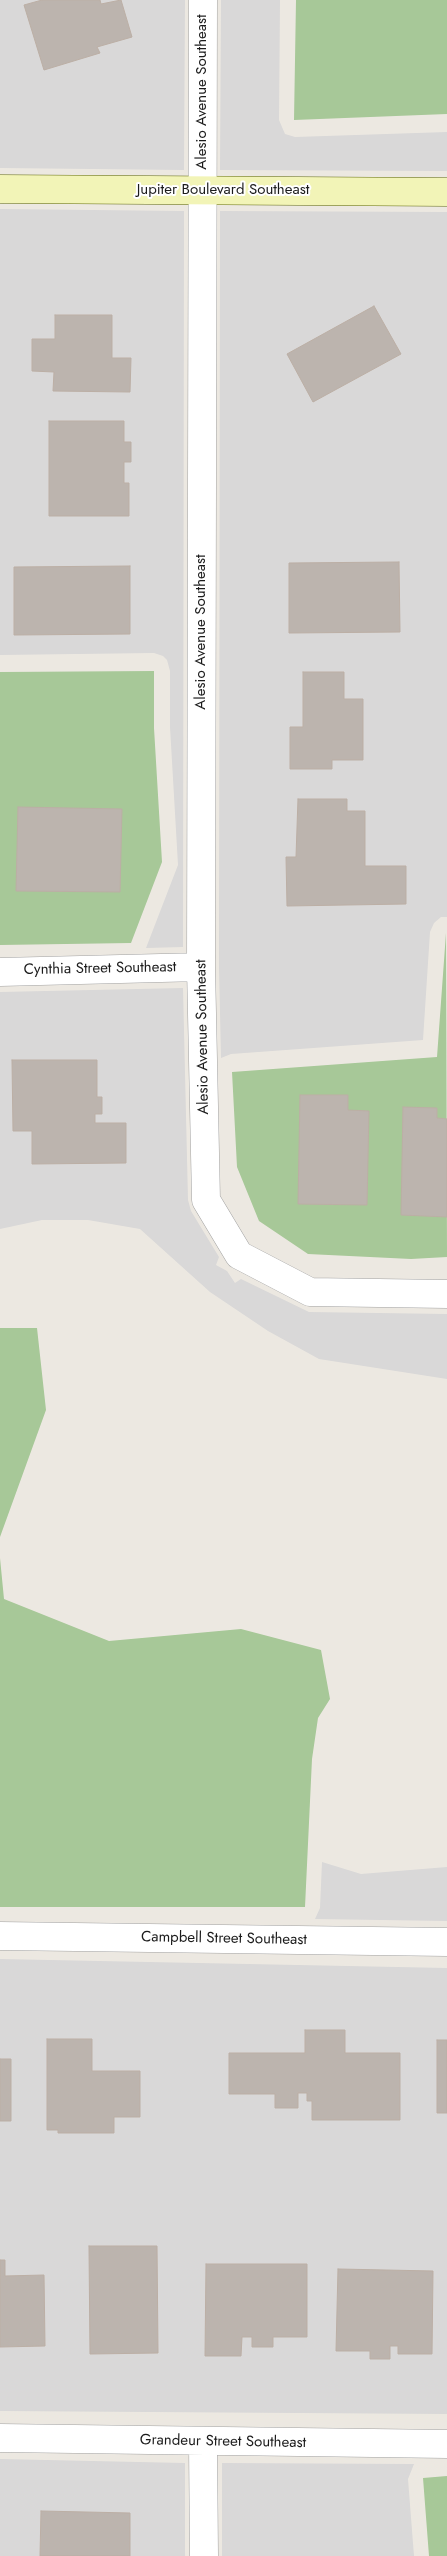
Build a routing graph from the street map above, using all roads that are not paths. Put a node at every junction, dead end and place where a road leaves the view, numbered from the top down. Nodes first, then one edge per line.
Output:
1 (203, 0) edge
2 (0, 189) edge
3 (202, 190) junction
4 (447, 192) edge
5 (201, 967) junction
6 (0, 972) edge
7 (447, 1294) edge
8 (0, 1936) edge
9 (447, 1942) edge
10 (0, 2438) edge
11 (203, 2443) junction
12 (447, 2444) edge
13 (204, 2556) edge

1 - 3 street, Alesio Avenue Southeast
2 - 3 street, Jupiter Boulevard Southeast
3 - 4 street, Jupiter Boulevard Southeast
3 - 5 street, Alesio Avenue Southeast
5 - 6 street, Cynthia Street Southeast
5 - 7 street, Alesio Avenue Southeast
8 - 9 street, Campbell Street Southeast
10 - 11 street, Grandeur Street Southeast
11 - 12 street, Grandeur Street Southeast
11 - 13 street

